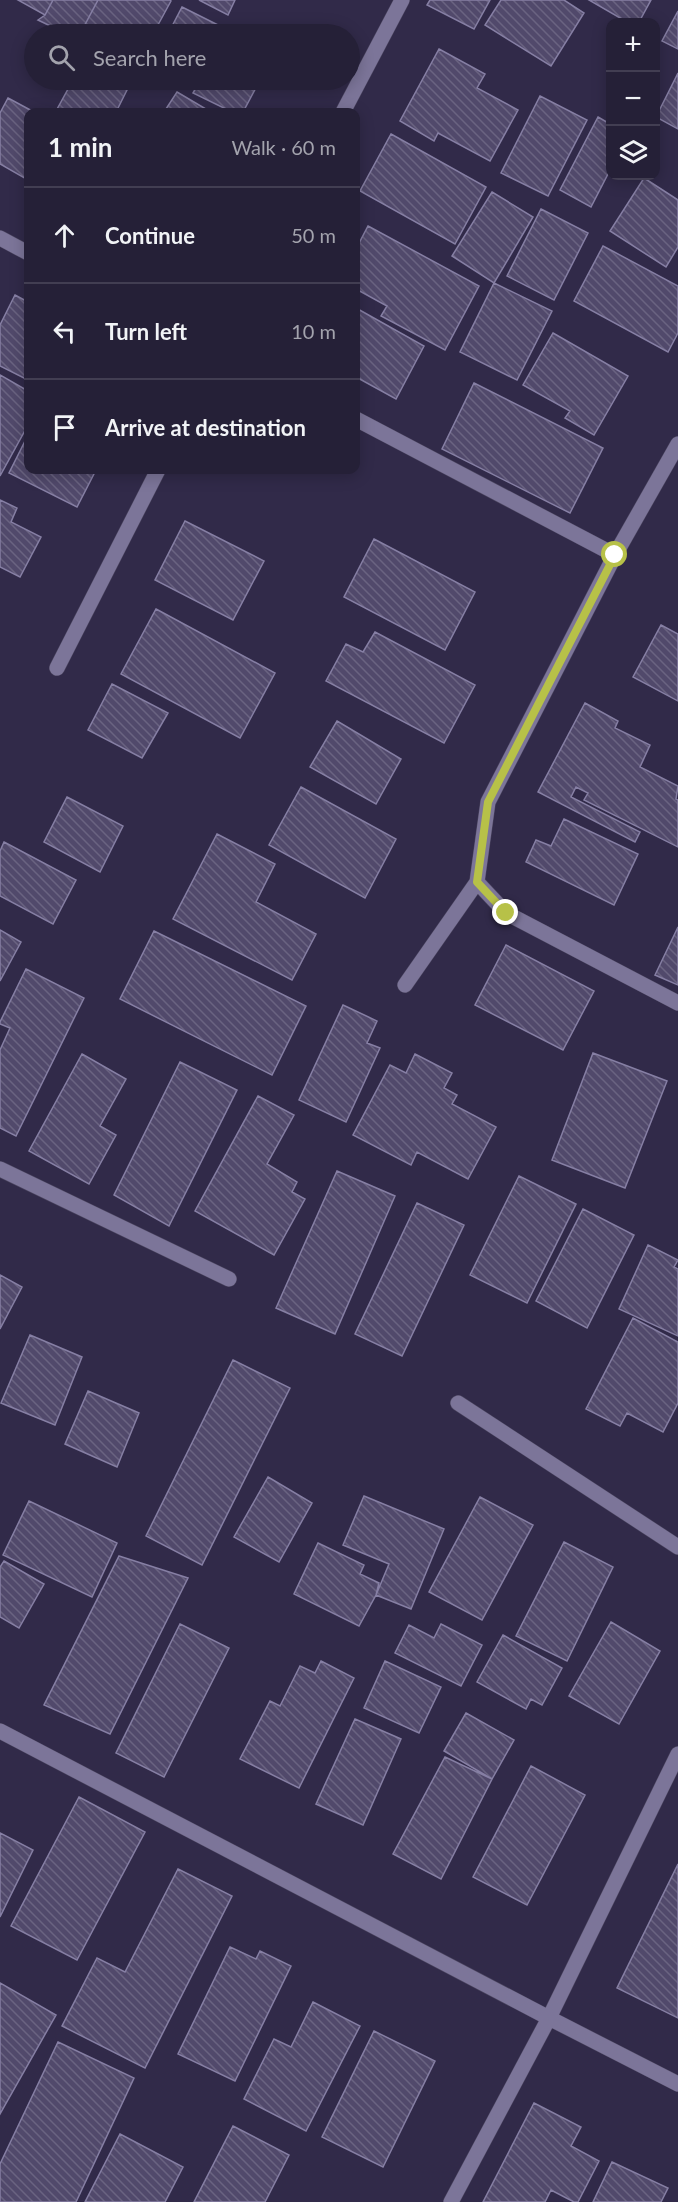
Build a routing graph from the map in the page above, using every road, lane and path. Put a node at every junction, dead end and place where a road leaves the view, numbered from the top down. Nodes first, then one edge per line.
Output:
1 (402, 0) edge
2 (360, 80) edge
3 (355, 90) edge
4 (345, 108) edge
5 (0, 238) edge
6 (24, 251) edge
7 (360, 421) edge
8 (678, 444) edge
9 (156, 474) edge
10 (615, 555) junction
11 (57, 668) dead end
12 (477, 882) junction
13 (405, 985) dead end
14 (678, 1003) edge
15 (0, 1169) edge
16 (229, 1279) dead end
17 (458, 1402) dead end
18 (678, 1547) edge
19 (0, 1731) edge
20 (678, 1754) edge
21 (549, 2019) junction
22 (678, 2084) edge
23 (451, 2202) edge

1 - 2 street
3 - 4 street
5 - 6 street
7 - 10 street
8 - 10 street
9 - 11 street
10 - 12 street
12 - 13 street
12 - 14 street
15 - 16 street
17 - 18 street
19 - 21 street
20 - 21 street
21 - 22 street
21 - 23 street

